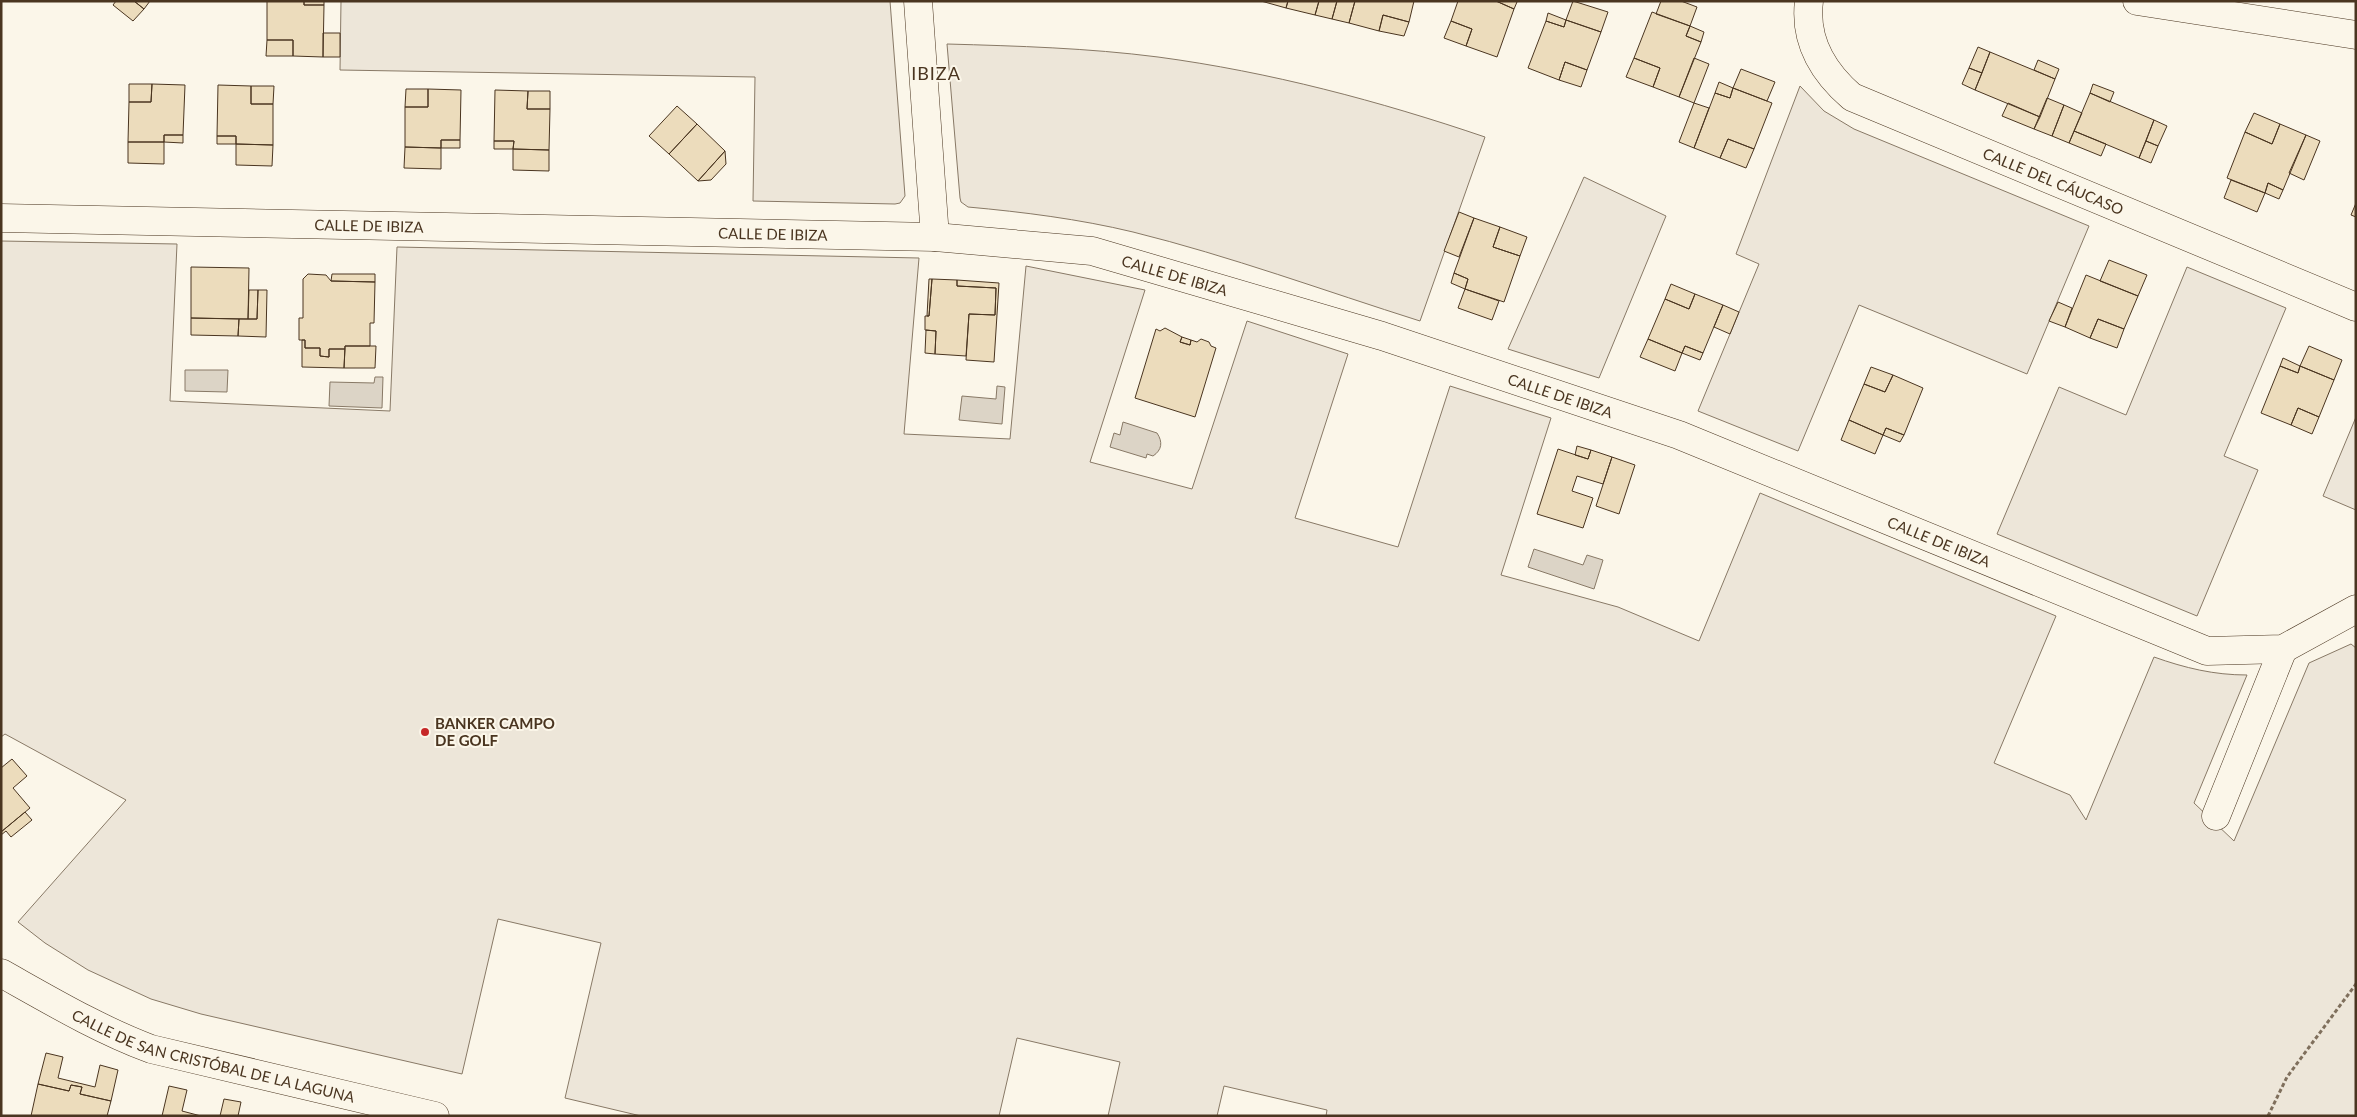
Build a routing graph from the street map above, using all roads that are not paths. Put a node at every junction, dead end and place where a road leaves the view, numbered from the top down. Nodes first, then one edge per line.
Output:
1 (918, 1) edge
2 (1809, 1) edge
3 (2137, 1) edge
4 (2356, 34) edge
5 (1, 218) edge
6 (935, 237) junction
7 (2356, 307) edge
8 (2356, 609) edge
9 (2283, 649) junction
10 (2216, 816) dead end
11 (1, 973) edge
12 (435, 1116) edge

1 - 6 street
2 - 7 street, CALLE DEL CÁUCASO
3 - 4 street
5 - 6 street, CALLE DE IBIZA
6 - 9 street, CALLE DE IBIZA
8 - 9 street, CALLE DE IBIZA
9 - 10 street
11 - 12 street, CALLE DE SAN CRISTÓBAL DE LA LAGUNA

